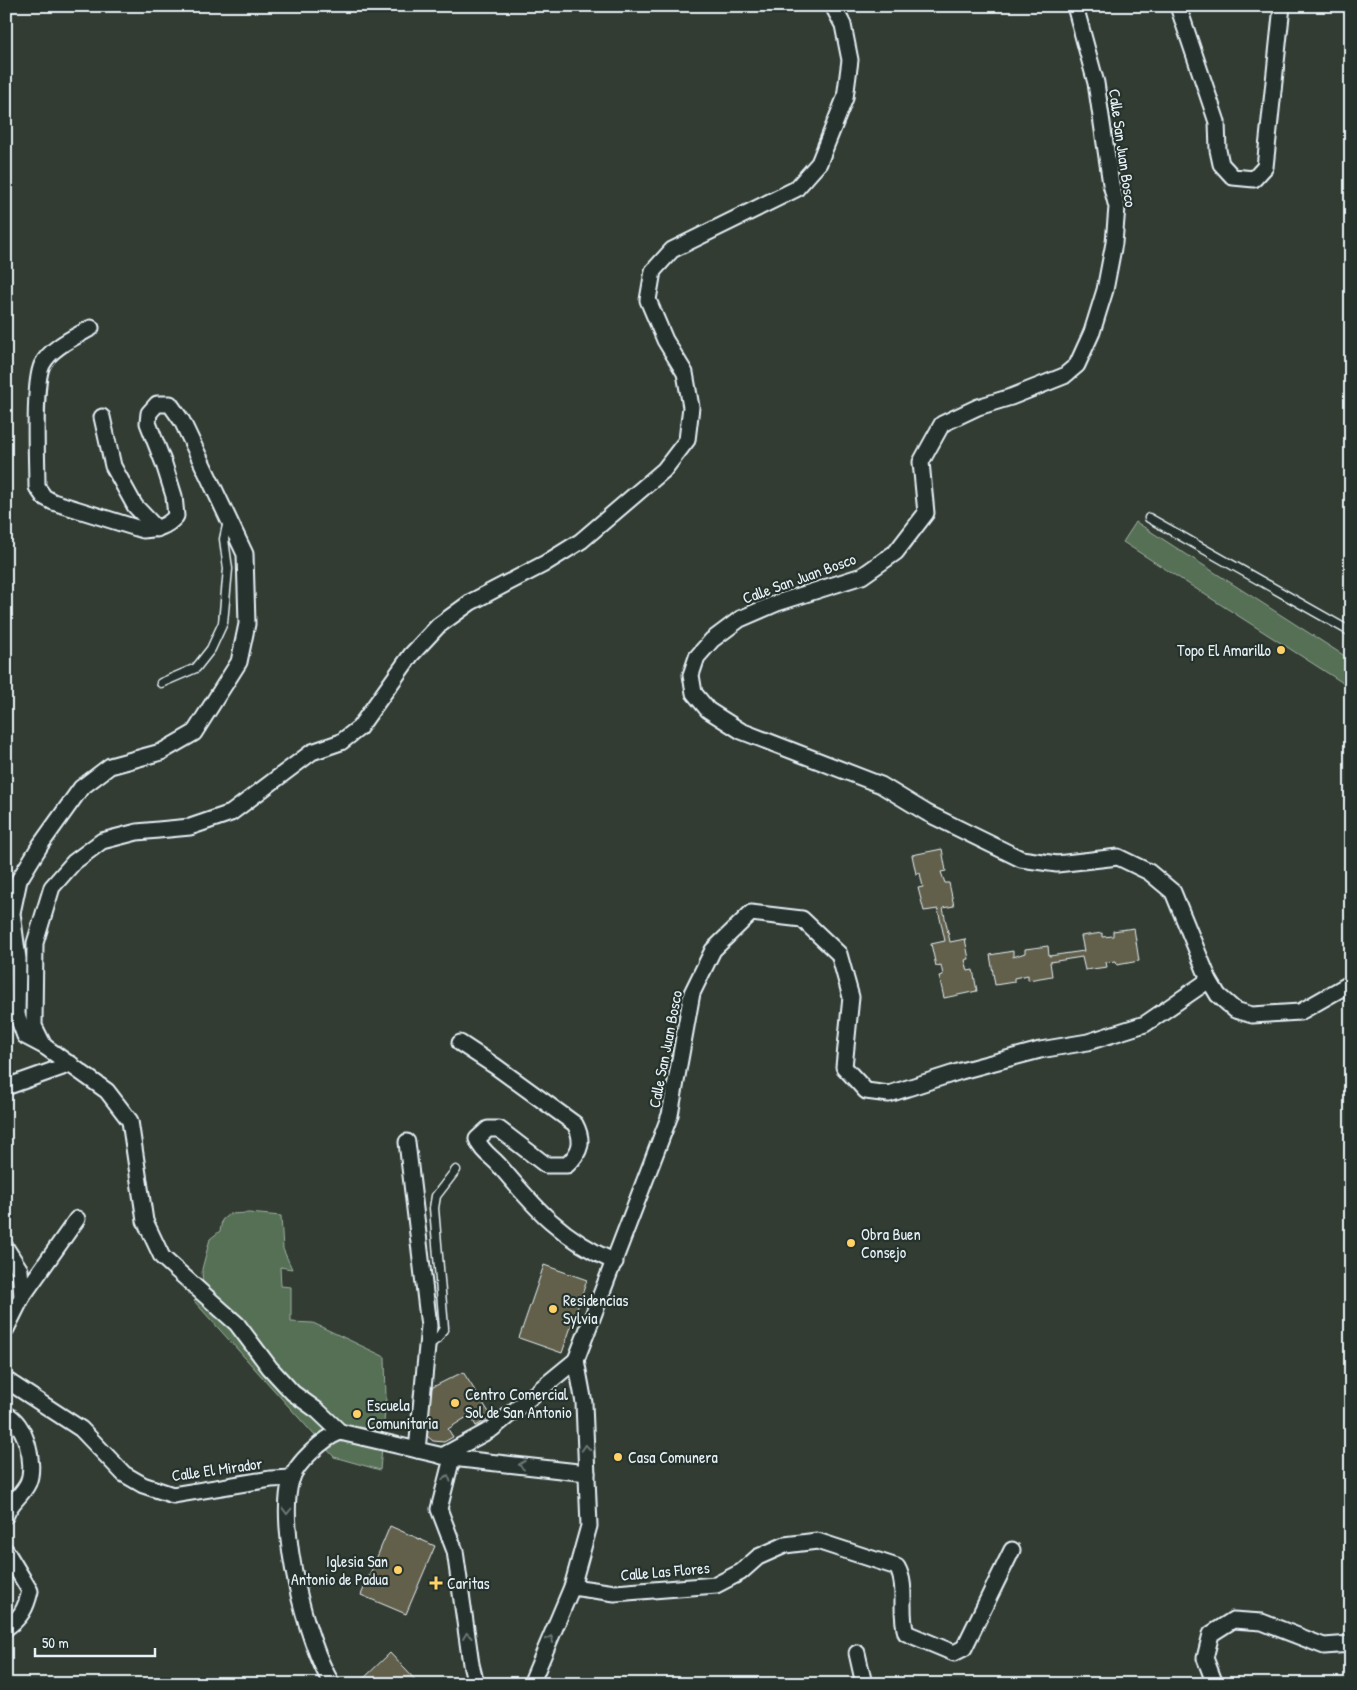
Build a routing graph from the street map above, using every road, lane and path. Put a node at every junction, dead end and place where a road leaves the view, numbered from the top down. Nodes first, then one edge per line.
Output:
1 (833, 6) edge
2 (1075, 6) edge
3 (1178, 6) edge
4 (1282, 6) edge
5 (90, 328) dead end
6 (102, 417) dead end
7 (229, 517) junction
8 (1149, 518) dead end
9 (157, 529) junction
10 (1351, 632) edge
11 (161, 683) dead end
12 (1209, 980) junction
13 (1351, 984) edge
14 (460, 1043) dead end
15 (44, 1046) junction
16 (71, 1064) junction
17 (6, 1086) edge
18 (407, 1142) dead end
19 (456, 1170) dead end
20 (77, 1219) dead end
21 (6, 1248) edge
22 (615, 1262) junction
23 (22, 1297) junction
24 (6, 1329) edge
25 (427, 1346) junction
26 (576, 1360) junction
27 (6, 1380) edge
28 (6, 1414) edge
29 (340, 1432) junction
30 (417, 1450) junction
31 (447, 1457) junction
32 (588, 1473) junction
33 (292, 1478) junction
34 (6, 1515) edge
35 (1012, 1550) dead end
36 (6, 1551) edge
37 (572, 1587) junction
38 (6, 1628) edge
39 (1351, 1644) edge
40 (857, 1653) dead end
41 (332, 1684) edge
42 (476, 1684) edge
43 (531, 1684) edge
44 (864, 1684) edge
45 (1215, 1684) edge

1 - 15 street
2 - 12 street, Calle San Juan Bosco
3 - 4 street
5 - 9 street
6 - 9 street
7 - 9 street
7 - 11 lane
7 - 15 street
8 - 10 lane
12 - 13 street, Calle San Juan Bosco
12 - 22 street, Calle San Juan Bosco
14 - 22 street
15 - 16 street
16 - 17 street
16 - 29 street
18 - 25 street
19 - 25 lane
20 - 23 street
21 - 23 street
22 - 26 street, Calle San Juan Bosco
23 - 24 street
25 - 30 street
26 - 31 street
32 -> 26 street
27 - 33 street, Calle El Mirador
28 - 34 street
29 - 30 street
29 - 33 street
30 - 31 street
32 -> 31 street
42 -> 31 street
32 - 37 street
33 -> 41 street
35 - 37 street, Calle Las Flores
36 - 38 street
43 -> 37 street
39 - 45 street
40 - 44 street

